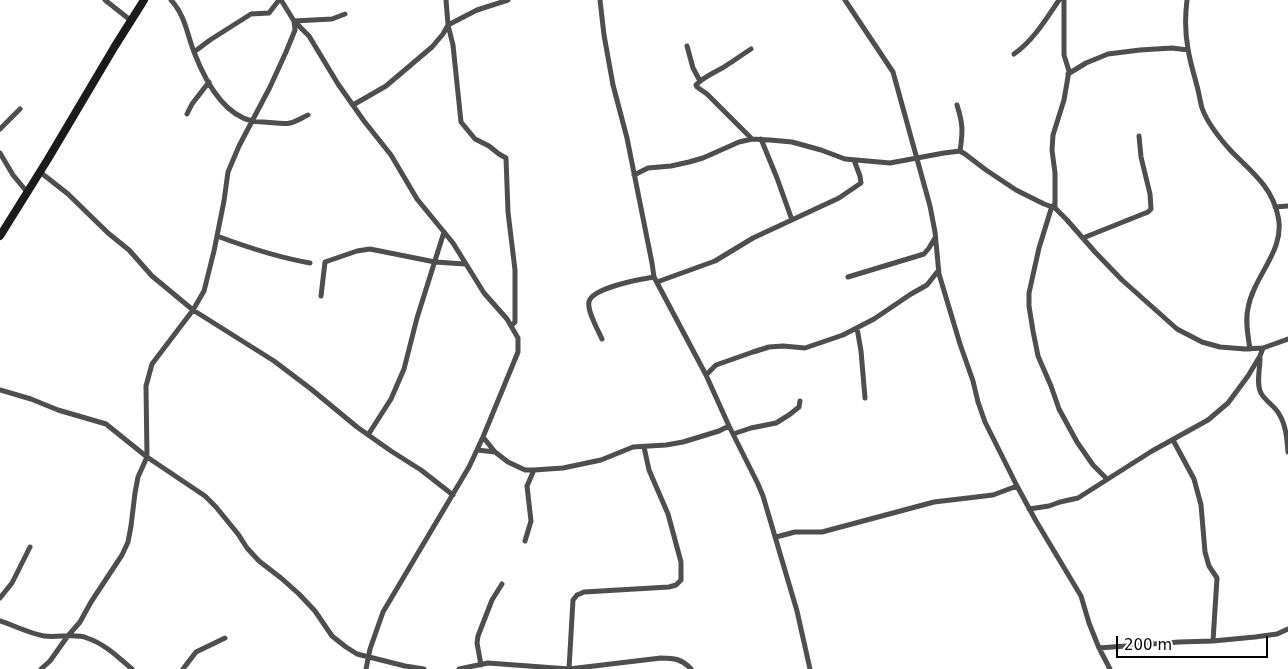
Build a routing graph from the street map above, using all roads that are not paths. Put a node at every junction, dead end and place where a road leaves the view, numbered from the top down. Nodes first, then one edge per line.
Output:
1 (105, 0) edge
2 (144, 0) edge
3 (171, 0) edge
4 (280, 0) edge
5 (446, 0) edge
6 (508, 0) edge
7 (600, 0) edge
8 (845, 0) edge
9 (1059, 0) edge
10 (1064, 0) edge
11 (1187, 0) edge
12 (345, 14) dead end
13 (130, 21) junction
14 (294, 21) junction
15 (448, 25) junction
16 (687, 46) dead end
17 (751, 49) dead end
18 (1188, 50) junction
19 (194, 52) junction
20 (1014, 54) dead end
21 (1068, 74) junction
22 (700, 81) junction
23 (208, 82) junction
24 (353, 105) junction
25 (957, 105) dead end
26 (20, 109) dead end
27 (187, 114) dead end
28 (308, 115) dead end
29 (252, 121) junction
30 (0, 129) edge
31 (1139, 136) dead end
32 (752, 139) junction
33 (761, 139) junction
34 (960, 151) junction
35 (0, 154) edge
36 (918, 158) junction
37 (854, 160) junction
38 (40, 172) junction
39 (634, 175) junction
40 (27, 192) junction
41 (1288, 206) edge
42 (1053, 207) junction
43 (1275, 207) junction
44 (792, 220) junction
45 (444, 232) junction
46 (0, 236) edge
47 (217, 236) junction
48 (935, 236) junction
49 (1083, 238) junction
50 (435, 262) junction
51 (310, 263) dead end
52 (465, 264) junction
53 (938, 271) junction
54 (848, 277) dead end
55 (655, 279) junction
56 (321, 296) dead end
57 (193, 310) junction
58 (511, 326) junction
59 (857, 328) junction
60 (1288, 338) edge
61 (602, 339) dead end
62 (1263, 348) junction
63 (1250, 349) junction
64 (1260, 356) junction
65 (706, 375) junction
66 (0, 390) edge
67 (866, 398) dead end
68 (800, 400) dead end
69 (729, 426) junction
70 (733, 434) junction
71 (368, 435) junction
72 (483, 437) junction
73 (1173, 440) junction
74 (644, 447) junction
75 (477, 450) junction
76 (495, 452) junction
77 (1288, 452) edge
78 (147, 457) junction
79 (534, 470) junction
80 (1107, 479) junction
81 (1016, 486) junction
82 (453, 494) junction
83 (1029, 509) junction
84 (776, 537) junction
85 (525, 541) dead end
86 (30, 547) dead end
87 (502, 584) dead end
88 (0, 598) edge
89 (0, 620) edge
90 (1288, 629) edge
91 (67, 637) junction
92 (225, 638) dead end
93 (1213, 641) junction
94 (1098, 648) junction
95 (368, 656) junction
96 (481, 664) junction
97 (541, 668) edge
98 (569, 668) edge
99 (40, 669) edge
100 (132, 669) edge
101 (182, 669) edge
102 (366, 669) edge
103 (424, 669) edge
104 (459, 669) edge
105 (690, 669) edge
106 (810, 669) edge
107 (1110, 669) edge

1 - 13 street
2 - 13 street
3 - 19 street
4 - 14 street
4 - 19 street
5 - 15 street
6 - 15 street
7 - 39 street
8 - 36 street
9 - 20 street
10 - 21 street
11 - 18 street
12 - 14 street
13 - 38 street
14 - 24 street
14 - 29 street
15 - 24 street
15 - 58 street
16 - 22 street
17 - 22 street
18 - 21 street
18 - 43 street
19 - 23 street
21 - 42 street
22 - 32 street
23 - 27 street
23 - 29 street
24 - 45 street
25 - 34 street
26 - 30 street
28 - 29 street
29 - 47 street
31 - 49 street
32 - 33 street
32 - 39 street
33 - 37 street
33 - 44 street
34 - 36 street
34 - 42 street
35 - 40 street
36 - 37 street
36 - 48 street
37 - 44 street
38 - 40 street
38 - 57 street
39 - 55 street
40 - 46 street
41 - 43 street
42 - 49 street
42 - 80 street
43 - 63 street
44 - 55 street
45 - 50 street
45 - 52 street
47 - 51 street
47 - 57 street
48 - 53 street
48 - 54 street
49 - 63 street
50 - 52 street
50 - 56 street
50 - 71 street
52 - 58 street
53 - 59 street
53 - 81 street
55 - 61 street
55 - 65 street
57 - 71 street
57 - 78 street
58 - 72 street
59 - 65 street
59 - 67 street
60 - 62 street
62 - 63 street
62 - 64 street
64 - 73 street
64 - 77 street
65 - 69 street
66 - 78 street
68 - 70 street
69 - 70 street
69 - 74 street
70 - 84 street
71 - 82 street
72 - 75 street
72 - 76 street
73 - 80 street
73 - 93 street
74 - 79 street
74 - 98 street
75 - 76 street
75 - 82 street
76 - 79 street
78 - 91 street
78 - 95 street
79 - 85 street
80 - 83 street
81 - 83 street
81 - 84 street
82 - 95 street
83 - 94 street
84 - 106 street
86 - 88 street
87 - 96 street
89 - 91 street
90 - 93 street
91 - 99 street
91 - 100 street
92 - 101 street
93 - 94 street
94 - 107 street
95 - 102 street
95 - 103 street
96 - 97 street
96 - 104 street
97 - 98 street
98 - 105 street

